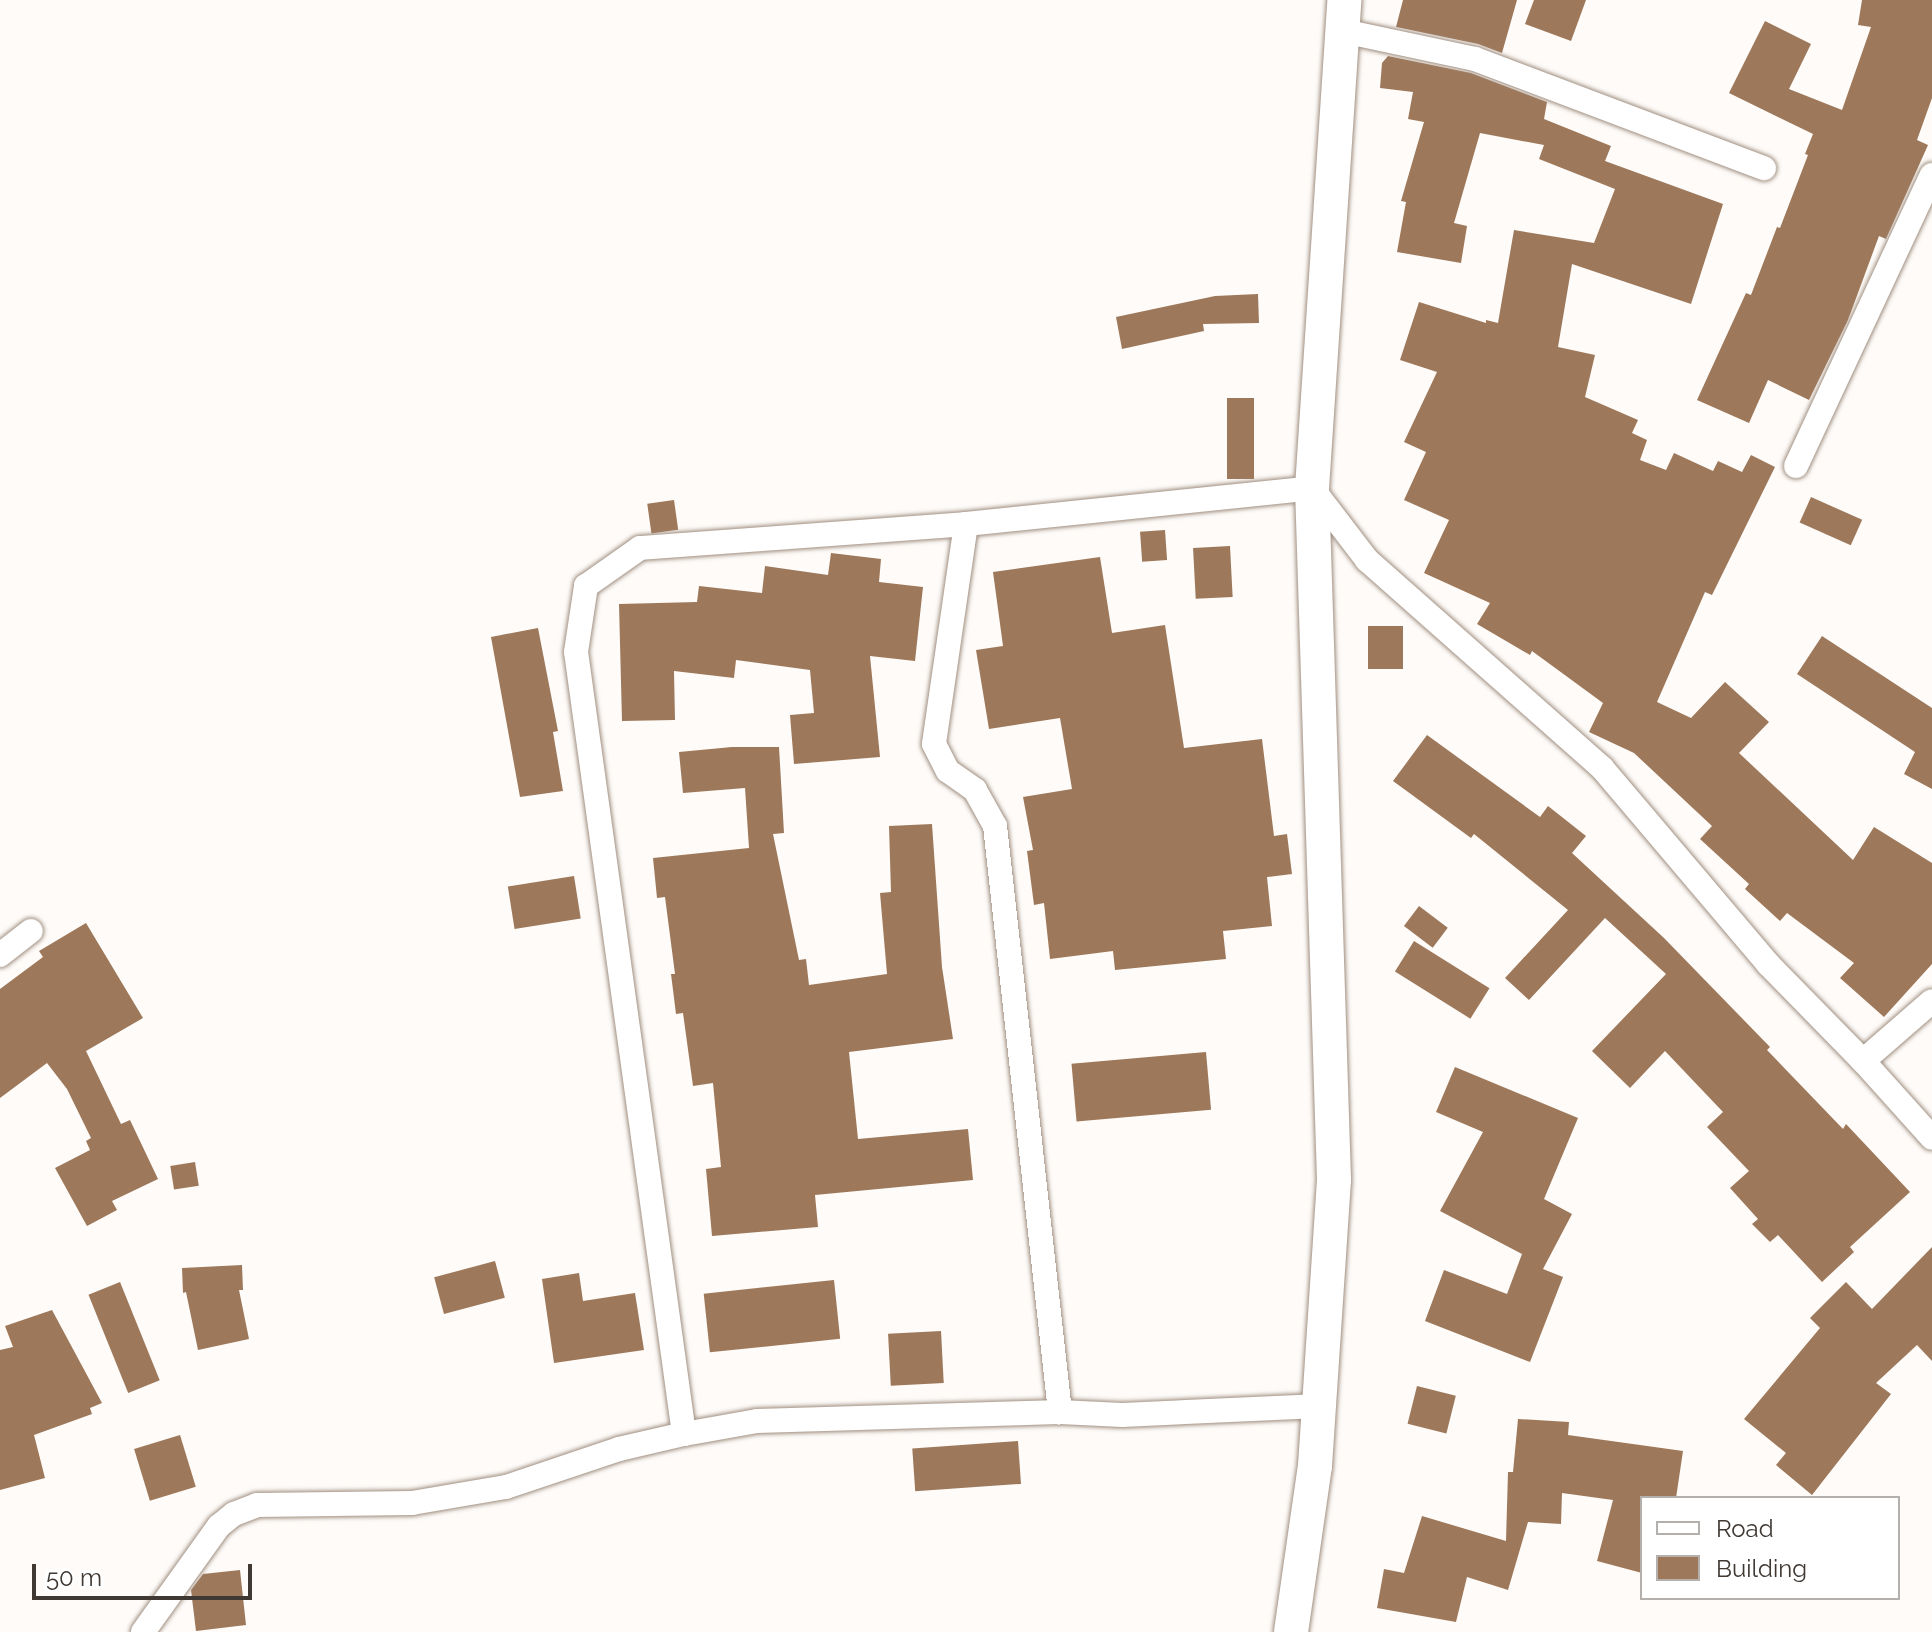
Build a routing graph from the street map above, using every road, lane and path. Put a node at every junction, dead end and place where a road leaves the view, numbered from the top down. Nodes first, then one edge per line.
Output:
1 (1343, 16) edge
2 (1764, 168) dead end
3 (1932, 175) edge
4 (1796, 466) dead end
5 (1312, 488) junction
6 (966, 524) junction
7 (31, 931) dead end
8 (0, 955) edge
9 (1932, 1001) edge
10 (1863, 1061) junction
11 (1932, 1138) edge
12 (1320, 1406) junction
13 (1060, 1412) junction
14 (684, 1434) junction
15 (143, 1632) edge
16 (1291, 1632) edge

1 - 2 street
1 - 5 main road
3 - 4 street
5 - 6 street
5 - 10 street
5 - 12 main road
6 - 13 street
6 - 14 street
7 - 8 street
9 - 10 street
10 - 11 street
12 - 13 street
12 - 16 main road
13 - 14 street
14 - 15 street

